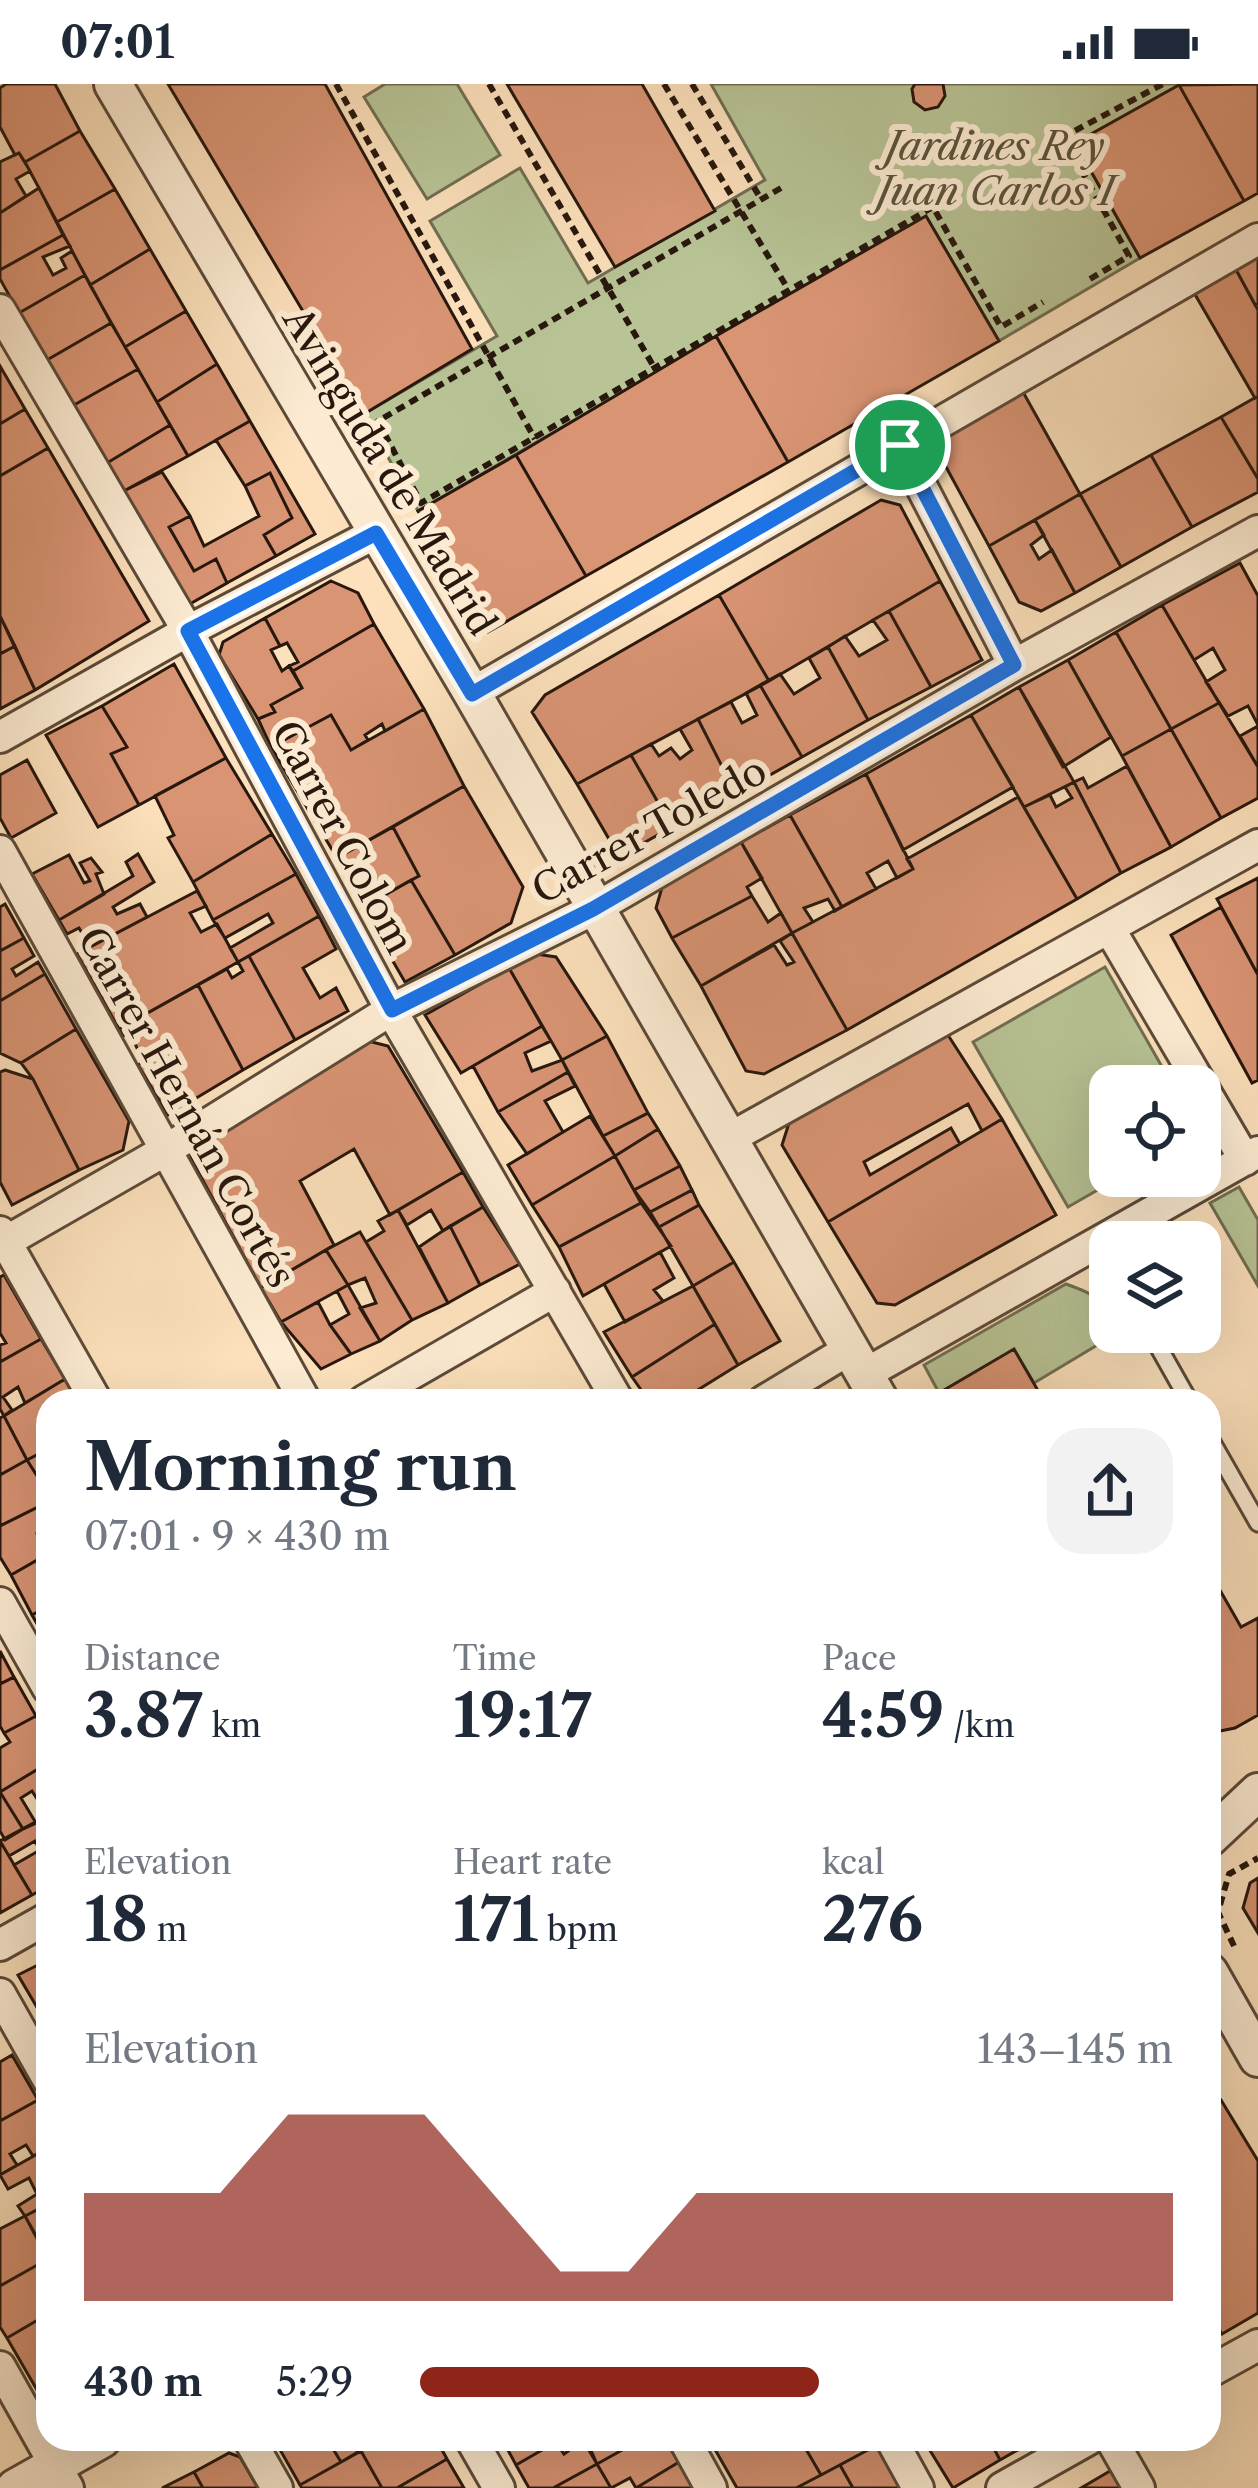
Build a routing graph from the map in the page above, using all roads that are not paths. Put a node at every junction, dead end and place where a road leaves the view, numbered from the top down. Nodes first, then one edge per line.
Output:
1 (113, 84) edge
2 (1258, 239) edge
3 (0, 310) edge
4 (900, 445) junction
5 (1258, 532) edge
6 (376, 533) junction
7 (188, 631) junction
8 (1014, 665) junction
9 (472, 694) junction
10 (0, 737) edge
11 (1258, 845) edge
12 (0, 851) edge
13 (593, 909) junction
14 (1109, 928) junction
15 (392, 1010) junction
16 (728, 1138) junction
17 (166, 1150) junction
18 (1251, 1156) edge
19 (1151, 1221) edge
20 (2, 1240) edge
21 (1089, 1260) edge
22 (555, 1291) junction
23 (1162, 1353) edge
24 (865, 1375) edge
25 (89, 1389) edge
26 (298, 1389) edge
27 (385, 1389) edge
28 (611, 1389) edge
29 (811, 1389) edge
30 (1182, 1389) edge
31 (1221, 1458) edge
32 (1258, 1523) edge
33 (0, 1603) edge
34 (36, 1667) edge
35 (1255, 1794) edge
36 (1221, 1802) edge
37 (1221, 1827) edge
38 (36, 1925) edge
39 (0, 1945) edge
40 (1222, 1961) edge
41 (0, 1994) edge
42 (36, 2058) edge
43 (1258, 2058) edge
44 (1258, 2345) edge
45 (1221, 2365) edge
46 (0, 2367) edge
47 (36, 2430) edge
48 (89, 2451) edge
49 (256, 2451) edge
50 (478, 2451) edge
51 (691, 2451) edge
52 (898, 2451) edge
53 (1068, 2451) edge
54 (1119, 2451) edge
55 (62, 2476) edge
56 (15, 2488) edge
57 (277, 2488) edge
58 (499, 2488) edge
59 (711, 2488) edge
60 (918, 2488) edge
61 (1002, 2488) edge
62 (1139, 2488) edge

1 - 6 street, Avinguda de Madrid
2 - 4 street
3 - 7 street, Carrer Colom
4 - 8 street
4 - 9 street
5 - 8 street, Carrer Toledo
6 - 7 street
6 - 9 street, Avinguda de Madrid
7 - 10 street
7 - 15 street, Carrer Colom
8 - 13 street, Carrer Toledo
9 - 13 street, Avinguda de Madrid
11 - 14 street
12 - 17 street, Carrer Hernán Cortés
13 - 15 street, Carrer Toledo
13 - 16 street, Avinguda de Madrid
14 - 16 street
14 - 18 street
15 - 17 street, Carrer Toledo
15 - 22 street, Carrer Colom
16 - 24 street, Avinguda de Madrid
17 - 20 street, Carrer Toledo
17 - 26 street, Carrer Hernán Cortés
18 - 19 street
20 - 25 street
21 - 24 street
22 - 27 street
22 - 28 street, Carrer Colom
23 - 30 lane
24 - 29 street
31 - 32 lane
33 - 34 street
35 - 36 street
35 - 37 street
38 - 39 street
40 - 43 street
41 - 42 street
44 - 45 street
46 - 47 street
48 - 55 street
49 - 57 street
50 - 58 street
51 - 59 street
52 - 60 street
53 - 61 street
54 - 62 street
55 - 56 street

